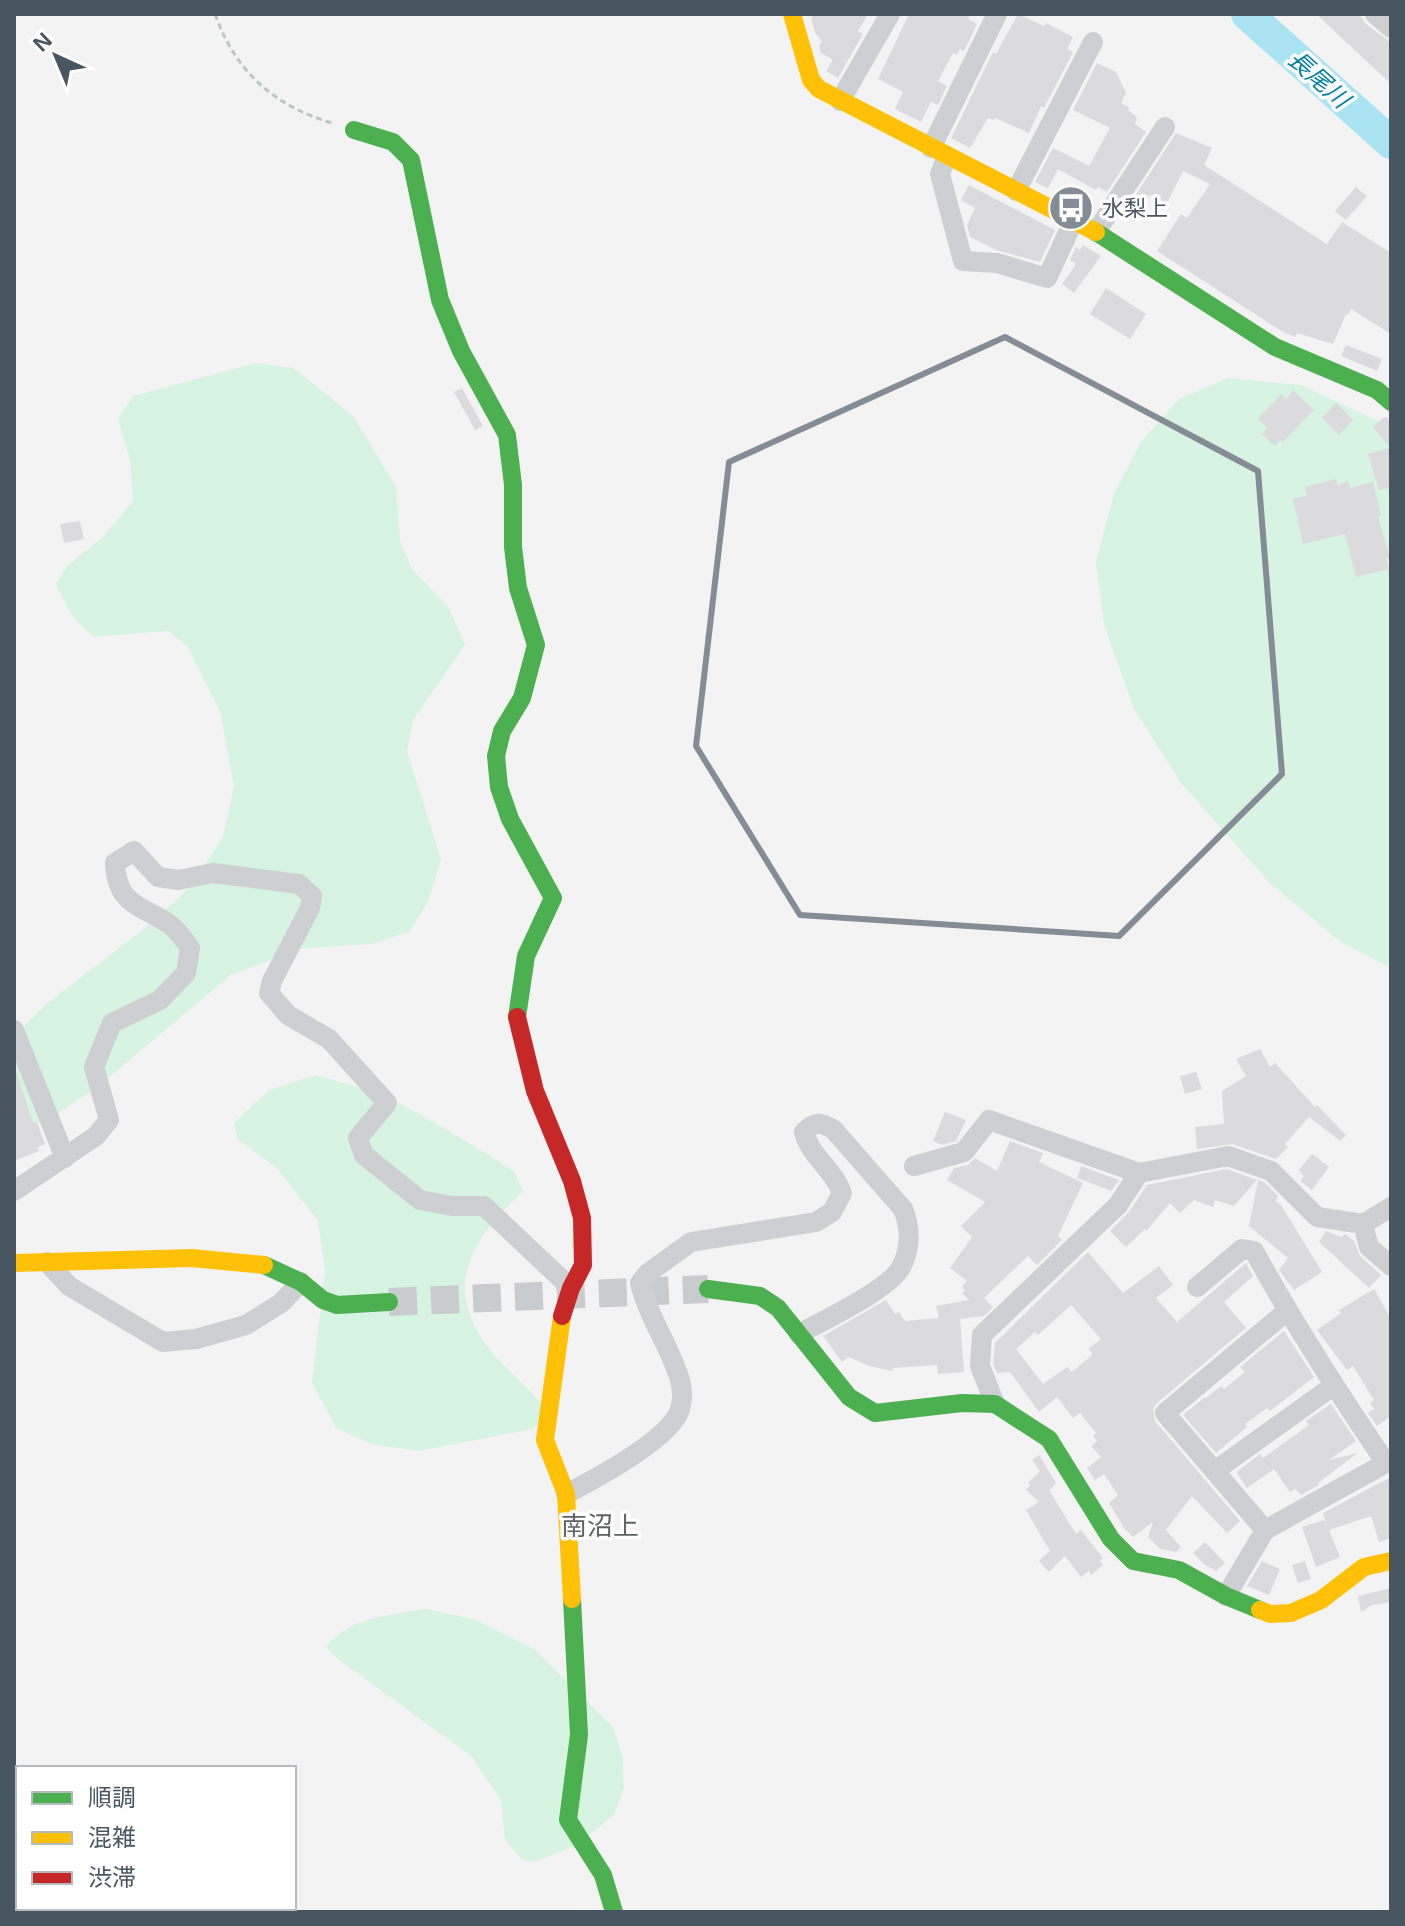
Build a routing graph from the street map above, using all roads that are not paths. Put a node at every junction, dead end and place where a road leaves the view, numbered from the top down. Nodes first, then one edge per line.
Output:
1 (792, 14) edge
2 (890, 14) edge
3 (997, 14) edge
4 (1375, 14) edge
5 (1391, 28) edge
6 (1093, 42) dead end
7 (840, 101) junction
8 (1165, 127) dead end
9 (354, 130) road end
10 (939, 152) junction
11 (1016, 191) junction
12 (1074, 220) junction
13 (1096, 232) junction
14 (1391, 402) edge
15 (14, 1030) edge
16 (65, 1158) junction
17 (914, 1166) dead end
18 (1139, 1173) junction
19 (14, 1191) edge
20 (1391, 1207) edge
21 (1363, 1224) junction
22 (47, 1262) junction
23 (14, 1263) edge
24 (1391, 1266) edge
25 (301, 1282) junction
26 (1197, 1287) dead end
27 (571, 1288) junction
28 (708, 1289) tunnel mouth
29 (389, 1302) tunnel mouth
30 (1287, 1311) junction
31 (799, 1334) junction
32 (1333, 1386) junction
33 (995, 1404) junction
34 (1216, 1470) junction
35 (566, 1494) junction
36 (1265, 1530) junction
37 (1391, 1561) edge
38 (1226, 1596) junction
39 (614, 1912) edge

1 - 7 street
2 - 7 street
3 - 10 street
4 - 5 street
6 - 11 street
7 - 10 street
8 - 13 street
9 - 27 street
10 - 11 street
10 - 12 street
11 - 12 street
12 - 13 street
13 - 14 street
15 - 16 street
16 - 19 street
16 - 27 street
17 - 18 street
18 - 21 street
18 - 33 street
20 - 21 street
21 - 24 street
22 - 23 street
22 - 25 street
22 - 25 street
25 - 29 street
26 - 30 street
27 - 35 street
28 - 31 street
30 - 32 street
30 - 34 street
31 - 33 street
31 - 35 street
32 - 34 street
32 - 36 street
33 - 38 street
34 - 36 street
35 - 39 street
36 - 38 street
37 - 38 street

